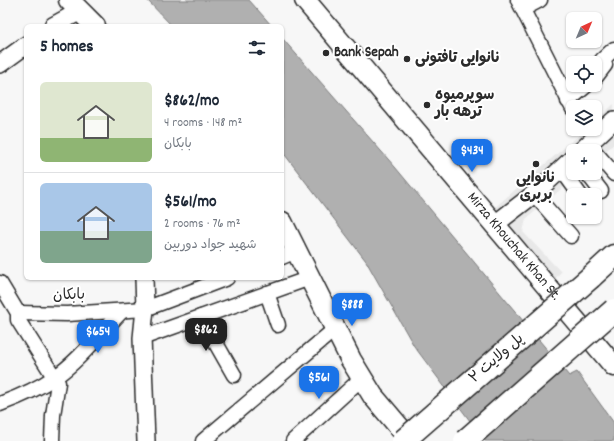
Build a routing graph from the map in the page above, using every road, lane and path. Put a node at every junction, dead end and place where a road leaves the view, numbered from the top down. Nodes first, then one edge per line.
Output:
1 (305, 0) edge
2 (540, 0) edge
3 (521, 4) edge
4 (75, 5) edge
5 (56, 24) edge
6 (93, 24) edge
7 (24, 46) edge
8 (614, 49) edge
9 (602, 60) edge
10 (602, 60) edge
11 (0, 64) edge
12 (602, 69) edge
13 (581, 92) edge
14 (568, 100) edge
15 (574, 100) edge
16 (614, 120) edge
17 (590, 144) edge
18 (602, 159) edge
19 (566, 165) edge
20 (614, 174) edge
21 (592, 180) edge
22 (599, 188) edge
23 (534, 194) junction
24 (494, 225) junction
25 (284, 231) edge
26 (571, 236) dead end
27 (289, 254) edge
28 (614, 256) edge
29 (310, 278) junction
30 (144, 280) edge
31 (222, 280) edge
32 (0, 284) edge
33 (267, 293) junction
34 (145, 308) junction
35 (614, 310) edge
36 (121, 312) junction
37 (18, 313) junction
38 (201, 317) junction
39 (278, 325) dead end
40 (335, 329) junction
41 (142, 338) junction
42 (614, 366) edge
43 (234, 375) dead end
44 (56, 377) junction
45 (362, 378) junction
46 (0, 404) edge
47 (52, 441) edge
48 (146, 441) edge
49 (203, 441) edge
50 (293, 441) edge
51 (403, 441) edge
52 (410, 441) edge
53 (464, 441) edge

1 - 24 main road, Mirza Khouchak Khan St.
2 - 3 street
3 - 14 street
4 - 5 street
4 - 6 main road
7 - 11 street
8 - 10 street
9 - 12 street
13 - 15 street
16 - 17 street
18 - 20 street
19 - 23 street
21 - 22 street
23 - 24 street
23 - 26 street
24 - 42 main road, Mirza Khouchak Khan St.
25 - 27 main road
27 - 29 main road
28 - 51 main road, پل ولایت ۲, bridge
29 - 33 street
29 - 40 main road
30 - 34 street
31 - 34 street, بابکان
32 - 37 street
33 - 38 street
33 - 39 street
34 - 36 street, بابکان
34 - 41 street
35 - 53 main road, bridge
36 - 37 street, بابکان
36 - 44 street
37 - 44 street
38 - 41 street
38 - 43 street
40 - 45 main road
40 - 49 street
41 - 48 street
44 - 46 street
44 - 47 street
45 - 50 street
45 - 52 main road

